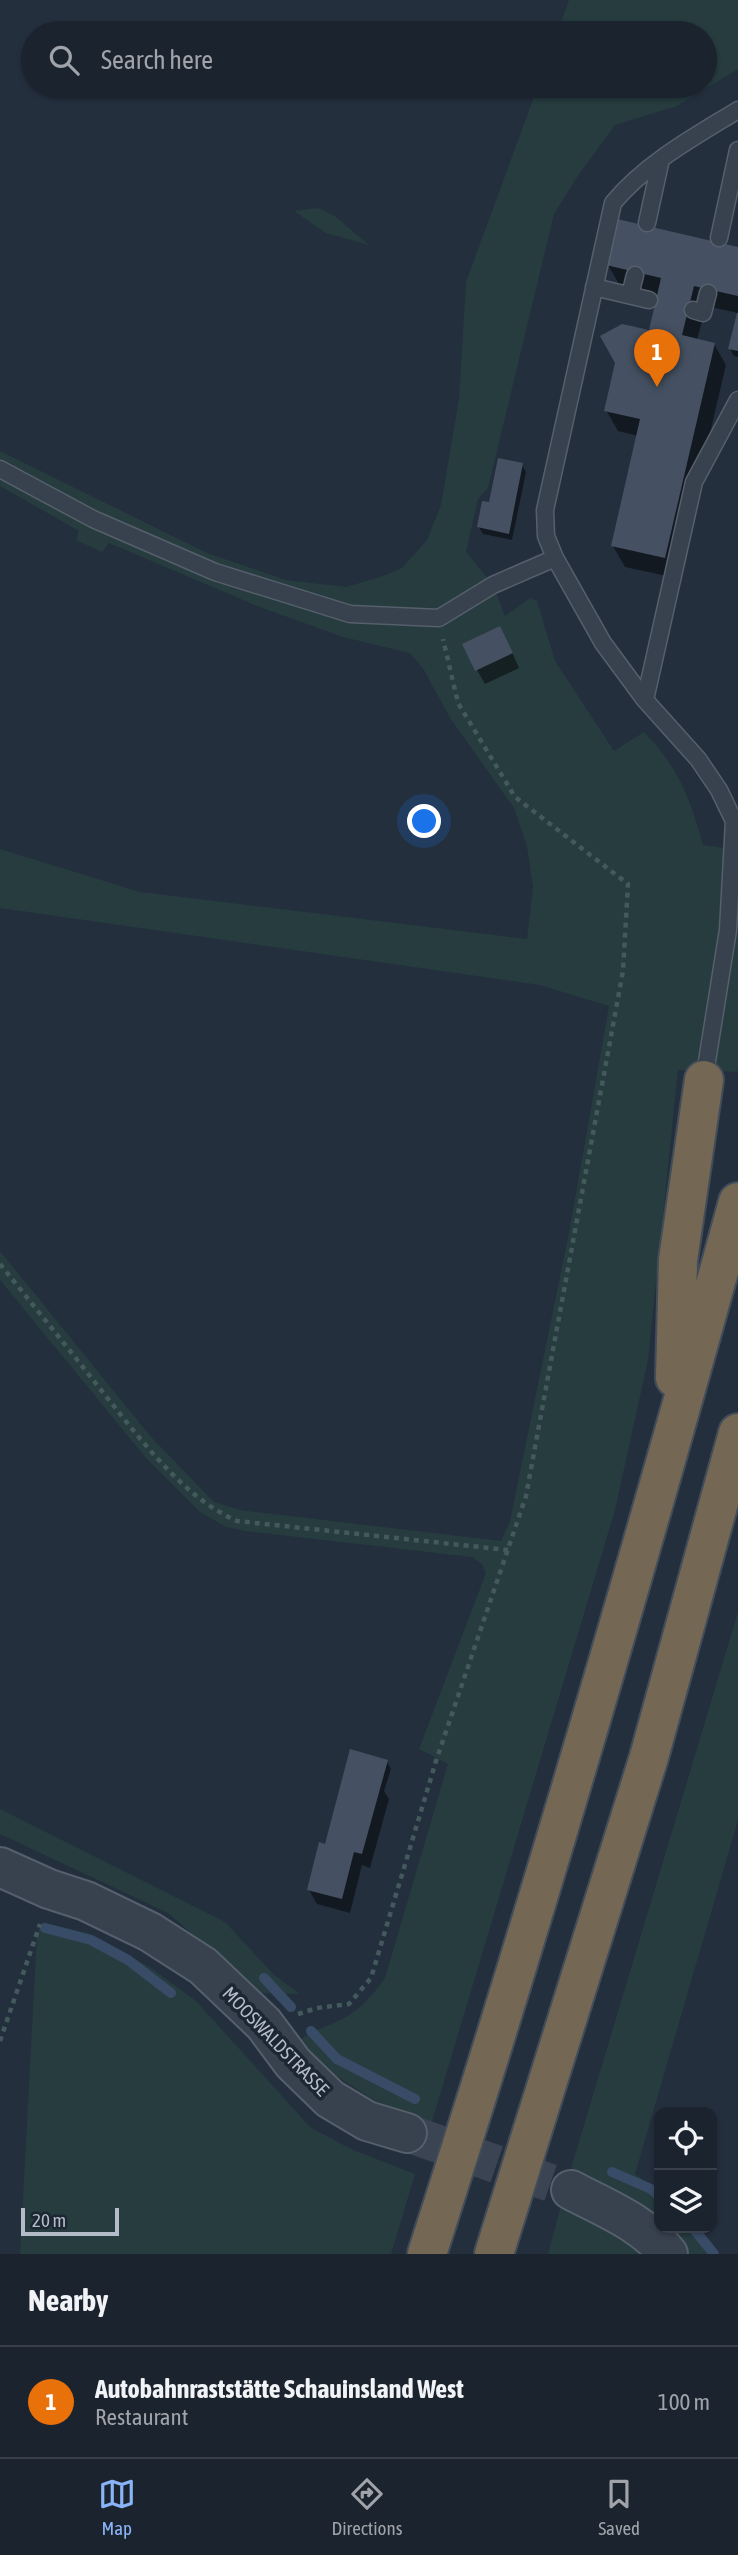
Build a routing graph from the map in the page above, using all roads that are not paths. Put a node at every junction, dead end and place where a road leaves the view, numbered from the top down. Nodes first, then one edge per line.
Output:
1 (738, 110) edge
2 (738, 150) edge
3 (661, 159) junction
4 (647, 223) dead end
5 (719, 238) dead end
6 (635, 275) dead end
7 (594, 287) junction
8 (708, 293) dead end
9 (630, 295) junction
10 (649, 300) dead end
11 (693, 310) dead end
12 (738, 400) edge
13 (0, 469) edge
14 (555, 558) junction
15 (645, 700) junction
16 (738, 803) edge
17 (734, 821) junction
18 (704, 1080) joint
19 (738, 1202) edge
20 (738, 1433) edge
21 (674, 1436) junction
22 (0, 1867) edge
23 (407, 2133) tunnel mouth
24 (571, 2190) tunnel mouth
25 (427, 2254) edge
26 (494, 2254) edge
27 (668, 2254) edge

1 - 3 lane
2 - 5 lane
3 - 4 lane
3 - 7 lane
6 - 9 lane
7 - 9 lane
7 - 14 lane
8 - 11 lane
9 - 10 lane
12 - 15 lane
13 - 14 lane
14 - 15 lane
15 - 17 lane
16 - 17 lane
17 - 18 lane
18 - 21 highway
19 - 21 highway
20 - 26 highway
21 - 25 highway
22 - 23 street, MOOSWALDSTRASSE
24 - 27 street

